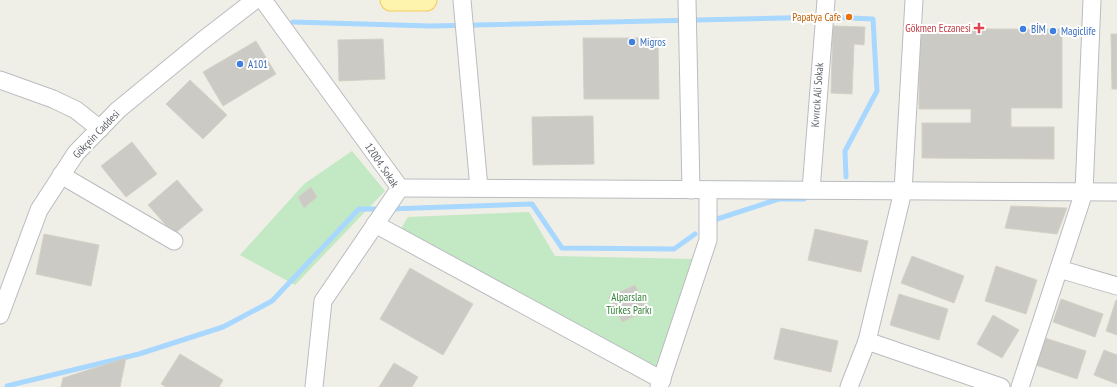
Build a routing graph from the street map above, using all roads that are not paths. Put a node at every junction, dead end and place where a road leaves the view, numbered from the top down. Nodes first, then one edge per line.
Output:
1 (255, 0) edge
2 (263, 0) edge
3 (391, 0) edge
4 (426, 0) edge
5 (914, 0) edge
6 (1092, 0) edge
7 (688, 4) edge
8 (463, 7) edge
9 (824, 14) edge
10 (0, 80) edge
11 (100, 129) junction
12 (62, 175) junction
13 (400, 188) junction
14 (479, 188) junction
15 (691, 190) junction
16 (708, 190) junction
17 (811, 190) junction
18 (903, 191) junction
19 (1084, 192) junction
20 (1117, 192) edge
21 (381, 216) junction
22 (174, 241) dead end
23 (1059, 269) junction
24 (1117, 286) edge
25 (0, 315) edge
26 (867, 341) junction
27 (661, 383) edge
28 (314, 387) edge
29 (849, 387) edge
30 (1001, 387) edge
31 (1020, 387) edge

1 - 11 street, Gökçein Caddesi
2 - 13 street, 12004. Sokak
3 - 4 main road
5 - 18 street
6 - 19 street
7 - 15 street
8 - 14 street
9 - 17 street, Kıvırcık Ali Sokak
10 - 11 street
11 - 12 street, Gökçein Caddesi
12 - 22 street
12 - 25 street, Gökçein Caddesi
13 - 14 street
13 - 21 street, 12004. Sokak
14 - 15 street
15 - 16 street
16 - 17 street
16 - 27 street
17 - 18 street
18 - 19 street
18 - 26 street
19 - 20 street
19 - 23 street
21 - 27 street
21 - 28 street, 12004. Sokak
23 - 24 street
23 - 31 street
26 - 29 street
26 - 30 street

